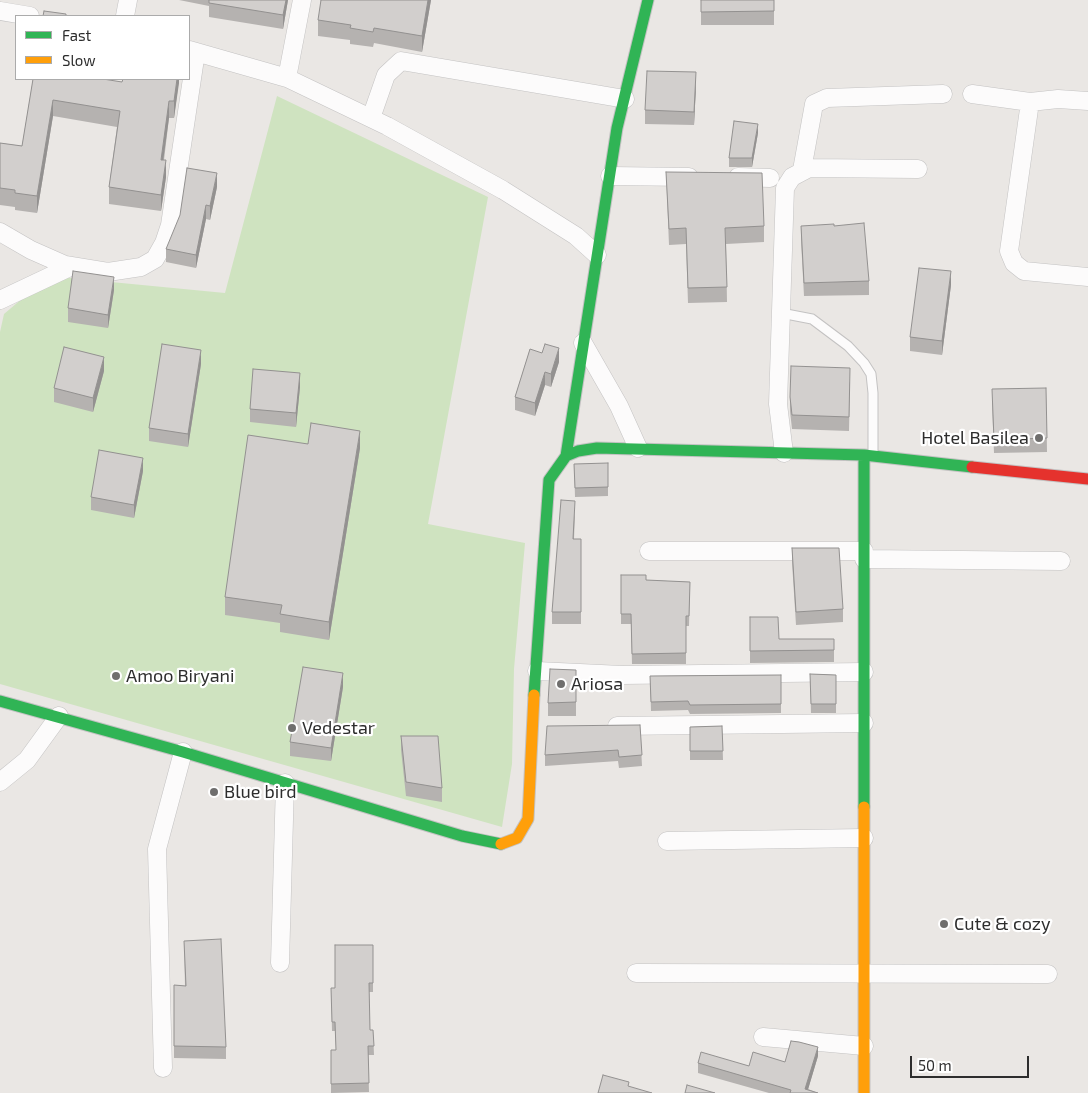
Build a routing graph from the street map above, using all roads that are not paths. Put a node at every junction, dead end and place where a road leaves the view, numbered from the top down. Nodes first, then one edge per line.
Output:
1 (128, 0) edge
2 (302, 0) edge
3 (648, 0) edge
4 (0, 11) edge
5 (24, 15) edge
6 (125, 15) edge
7 (192, 51) edge
8 (190, 67) edge
9 (287, 78) junction
10 (188, 80) edge
11 (943, 94) dead end
12 (972, 94) dead end
13 (624, 99) junction
14 (1030, 102) junction
15 (1088, 102) edge
16 (371, 118) junction
17 (918, 169) dead end
18 (802, 170) junction
19 (610, 176) junction
20 (704, 177) edge
21 (723, 177) edge
22 (770, 178) dead end
23 (0, 232) edge
24 (597, 255) junction
25 (72, 266) junction
26 (1088, 277) edge
27 (0, 300) edge
28 (781, 313) junction
29 (583, 343) junction
30 (638, 448) junction
31 (784, 453) junction
32 (566, 456) junction
33 (868, 456) junction
34 (1088, 479) edge
35 (649, 551) dead end
36 (864, 555) junction
37 (1061, 561) dead end
38 (537, 671) junction
39 (864, 672) junction
40 (0, 701) edge
41 (59, 716) junction
42 (864, 723) junction
43 (552, 726) edge
44 (600, 726) edge
45 (532, 727) junction
46 (183, 752) junction
47 (0, 782) edge
48 (285, 783) junction
49 (864, 838) junction
50 (667, 841) dead end
51 (280, 963) dead end
52 (636, 973) dead end
53 (864, 974) junction
54 (1048, 974) dead end
55 (763, 1037) dead end
56 (864, 1046) junction
57 (163, 1068) dead end
58 (864, 1093) edge

1 - 6 street
2 - 9 street
3 - 13 street
4 - 5 street
7 - 8 street
7 - 9 street
9 - 16 street
10 - 25 street
11 - 18 street
12 - 14 street
13 - 16 street
13 - 19 street
14 - 15 street
14 - 26 street
16 - 24 street
17 - 18 street
18 - 28 street
19 - 20 street
19 - 24 street
21 - 22 street
23 - 25 street
24 - 29 street
25 - 27 street
28 - 31 street
28 - 33 lane
29 - 30 street
29 - 32 street
30 - 31 street
30 - 32 street
31 - 33 street
32 - 38 street
33 - 34 street
33 - 36 street
35 - 36 street
36 - 37 street
36 - 39 street
38 - 39 street
38 - 45 street
39 - 42 street
40 - 41 street
41 - 46 street
41 - 47 street
42 - 44 street
42 - 49 street
43 - 45 street
45 - 48 street
46 - 48 street
46 - 57 street
48 - 51 street
49 - 50 street
49 - 53 street
52 - 53 street
53 - 54 street
53 - 56 street
55 - 56 street
56 - 58 street

